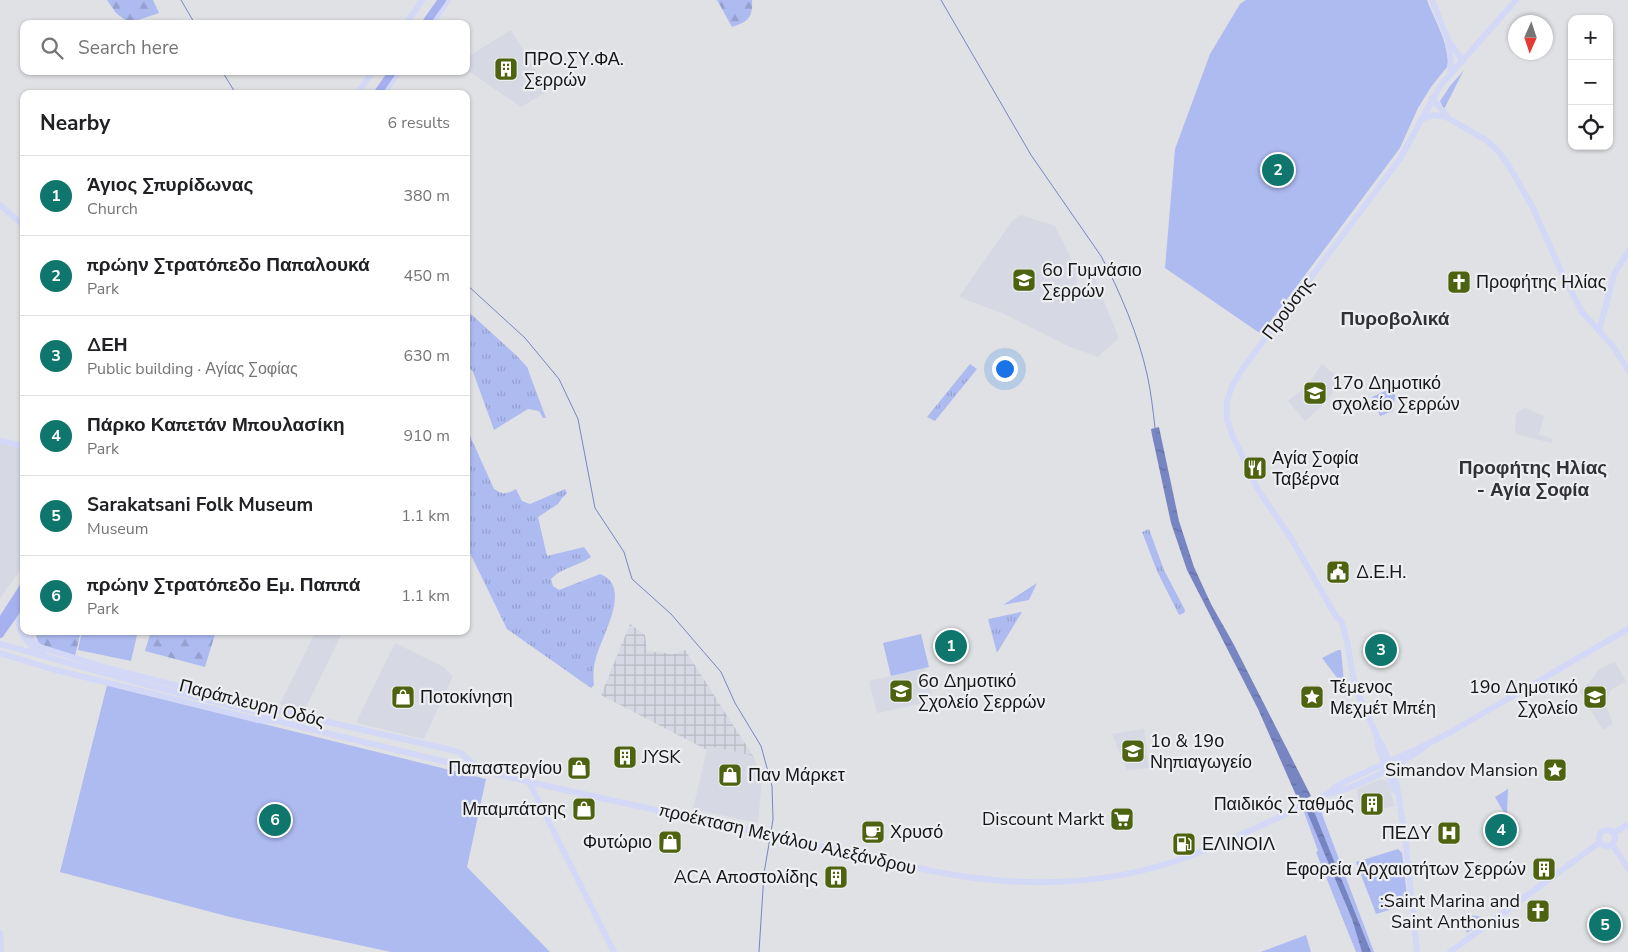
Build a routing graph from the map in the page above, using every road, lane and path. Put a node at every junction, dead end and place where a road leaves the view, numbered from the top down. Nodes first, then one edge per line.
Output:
1 (422, 0) edge
2 (442, 0) edge
3 (448, 0) edge
4 (1432, 0) edge
5 (1516, 0) edge
6 (409, 20) edge
7 (428, 20) edge
8 (435, 20) edge
9 (1448, 40) junction
10 (1464, 61) junction
11 (370, 75) edge
12 (390, 75) edge
13 (396, 75) edge
14 (1448, 77) junction
15 (360, 90) edge
16 (380, 90) edge
17 (387, 90) edge
18 (1432, 98) junction
19 (1422, 119) junction
20 (1452, 120) junction
21 (0, 205) edge
22 (20, 222) edge
23 (1628, 252) edge
24 (1599, 331) junction
25 (1628, 370) edge
26 (0, 441) edge
27 (20, 445) edge
28 (20, 598) edge
29 (18, 607) junction
30 (0, 614) edge
31 (0, 623) edge
32 (1628, 629) edge
33 (20, 630) edge
34 (0, 634) edge
35 (21, 635) edge
36 (30, 635) edge
37 (0, 644) edge
38 (0, 653) edge
39 (54, 660) junction
40 (209, 701) junction
41 (246, 703) junction
42 (281, 722) junction
43 (1388, 765) junction
44 (480, 770) junction
45 (1376, 775) junction
46 (1390, 781) junction
47 (528, 782) junction
48 (1326, 795) junction
49 (1397, 795) junction
50 (1628, 825) edge
51 (1613, 832) junction
52 (1600, 842) junction
53 (1612, 844) junction
54 (1628, 869) edge
55 (0, 933) edge
56 (1415, 944) junction
57 (2, 952) edge
58 (614, 952) edge
59 (1413, 952) edge
60 (1417, 952) edge
61 (1450, 952) edge

1 - 6 main road
2 - 7 main road
3 - 8 main road
4 - 9 main road
5 - 10 main road, Προύσης
9 - 10 main road
9 - 14 main road
10 - 14 main road, Προύσης
11 - 15 main road
12 - 16 main road
13 - 17 main road
14 - 18 main road, Προύσης
18 - 19 main road, Προύσης
18 - 20 main road
19 - 20 main road
19 - 43 main road, Προύσης
20 - 24 main road
21 - 22 main road
23 - 24 main road
24 - 25 main road
26 - 27 main road
28 - 29 main road
28 - 30 main road
28 - 31 main road
29 - 33 main road
29 - 34 main road
32 - 43 main road
35 - 39 main road
36 - 41 main road, Παράπλευρη Οδός
37 - 39 main road, προέκταση Μεγάλου Αλεξάνδρου
38 - 42 main road, προέκταση Μεγάλου Αλεξάνδρου
39 - 40 main road, προέκταση Μεγάλου Αλεξάνδρου
40 - 41 main road
40 - 42 main road, προέκταση Μεγάλου Αλεξάνδρου
41 - 44 main road, Παράπλευρη Οδός
42 - 44 main road, προέκταση Μεγάλου Αλεξάνδρου
43 - 45 main road
43 - 46 main road
43 - 48 main road
43 - 49 main road
44 - 47 main road, προέκταση Μεγάλου Αλεξάνδρου
45 - 46 main road
45 - 48 main road
46 - 49 main road
47 - 48 main road, προέκταση Μεγάλου Αλεξάνδρου
47 - 58 main road
49 - 56 main road
50 - 51 main road
51 - 52 main road
51 - 53 main road
52 - 53 main road
52 - 61 main road
53 - 54 main road
55 - 57 main road
56 - 59 main road
56 - 60 main road

